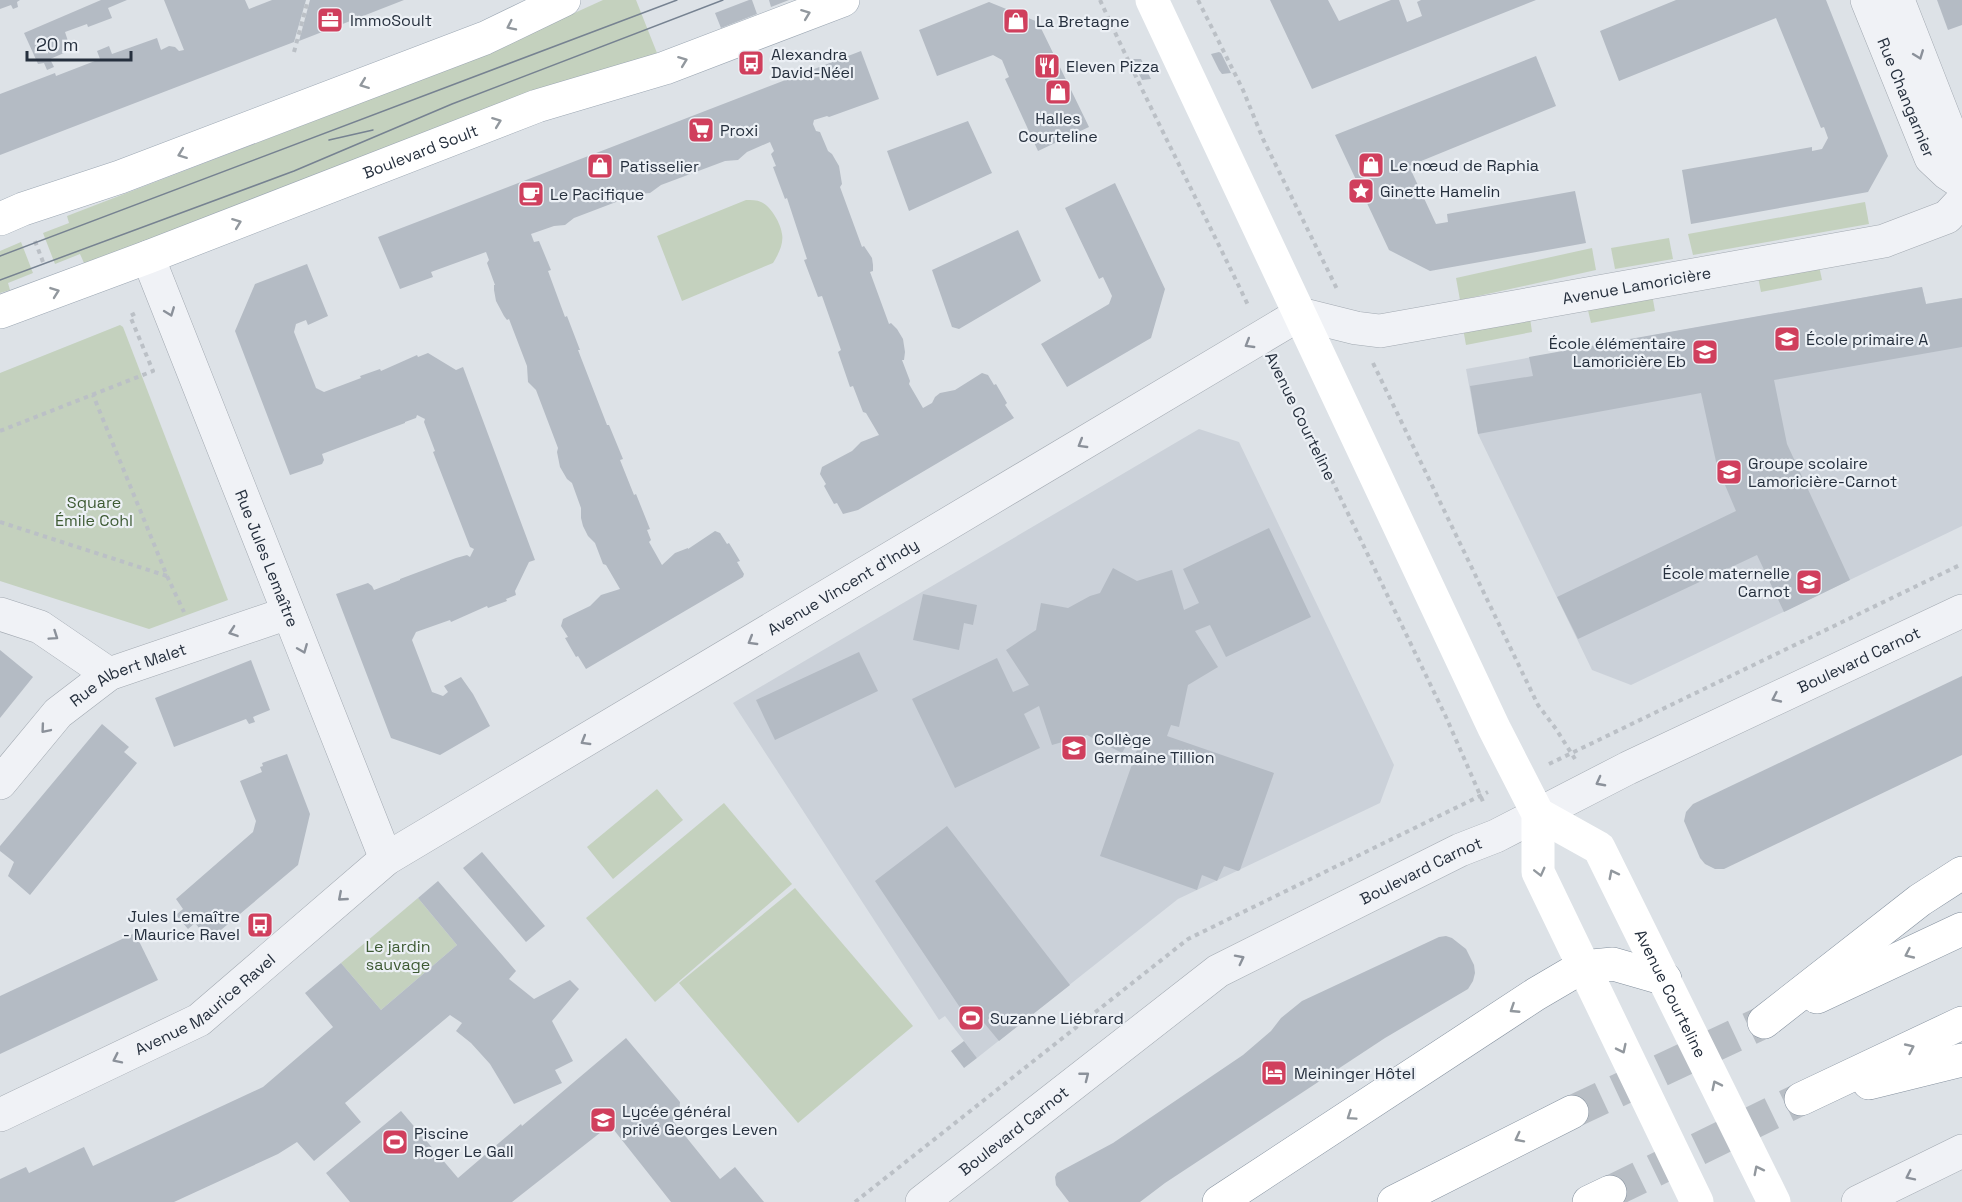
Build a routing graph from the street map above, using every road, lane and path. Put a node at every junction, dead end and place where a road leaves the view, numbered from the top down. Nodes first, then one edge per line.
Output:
1 (308, 0) edge
2 (564, 0) edge
3 (843, 0) edge
4 (1100, 0) edge
5 (1152, 0) edge
6 (1867, 0) edge
7 (1898, 0) edge
8 (294, 52) dead end
9 (1962, 164) edge
10 (1962, 183) edge
11 (1962, 201) edge
12 (11, 214) edge
13 (148, 257) junction
14 (55, 293) junction
15 (0, 312) edge
16 (138, 313) dead end
17 (1300, 314) junction
18 (1262, 336) junction
19 (93, 395) junction
20 (0, 431) edge
21 (0, 522) edge
22 (1962, 564) edge
23 (167, 576) junction
24 (1962, 610) edge
25 (288, 613) junction
26 (0, 614) edge
27 (185, 615) dead end
28 (109, 674) junction
29 (1556, 729) dead end
30 (0, 783) edge
31 (1538, 814) junction
32 (1496, 836) junction
33 (386, 859) junction
34 (1962, 873) edge
35 (1962, 929) edge
36 (1582, 967) junction
37 (1665, 979) junction
38 (1962, 1023) edge
39 (1962, 1060) edge
40 (1572, 1112) tunnel mouth
41 (0, 1115) edge
42 (1962, 1151) edge
43 (922, 1202) edge
44 (1220, 1202) edge
45 (1394, 1202) edge
46 (1697, 1202) edge
47 (1774, 1202) edge
48 (1858, 1202) edge

1 - 8 path
2 -> 12 main road
13 -> 3 main road, Boulevard Soult
4 - 18 path, Avenue Courteline
5 - 17 main road
6 - 10 street, Rue Changarnier
7 -> 9 street, Rue Changarnier
11 - 17 street, Avenue Lamoricière
12 - 14 path
14 -> 13 main road, Boulevard Soult
13 -> 25 street, Rue Jules Lemaître
14 - 15 main road, Boulevard Soult
16 - 19 path
17 - 18 street, Avenue Vincent d'Indy
17 - 31 main road
18 - 32 path, Avenue Courteline
18 -> 33 street, Avenue Vincent d'Indy
19 - 20 path
19 - 23 path
21 - 23 path
22 - 29 path
23 - 27 path
24 -> 31 street, Boulevard Carnot
25 -> 28 street, Rue Albert Malet
25 -> 33 street, Rue Jules Lemaître
26 -> 28 street
28 -> 30 street, Rue Albert Malet
31 - 32 street, Boulevard Carnot
31 -> 36 main road
37 -> 31 main road, Avenue Courteline
43 -> 32 street, Boulevard Carnot
33 -> 41 street, Avenue Maurice Ravel
35 -> 34 main road
36 - 37 main road
36 -> 44 main road
36 -> 46 main road
47 -> 37 main road, Avenue Courteline
39 -> 38 main road
40 -> 45 main road
42 -> 48 street

